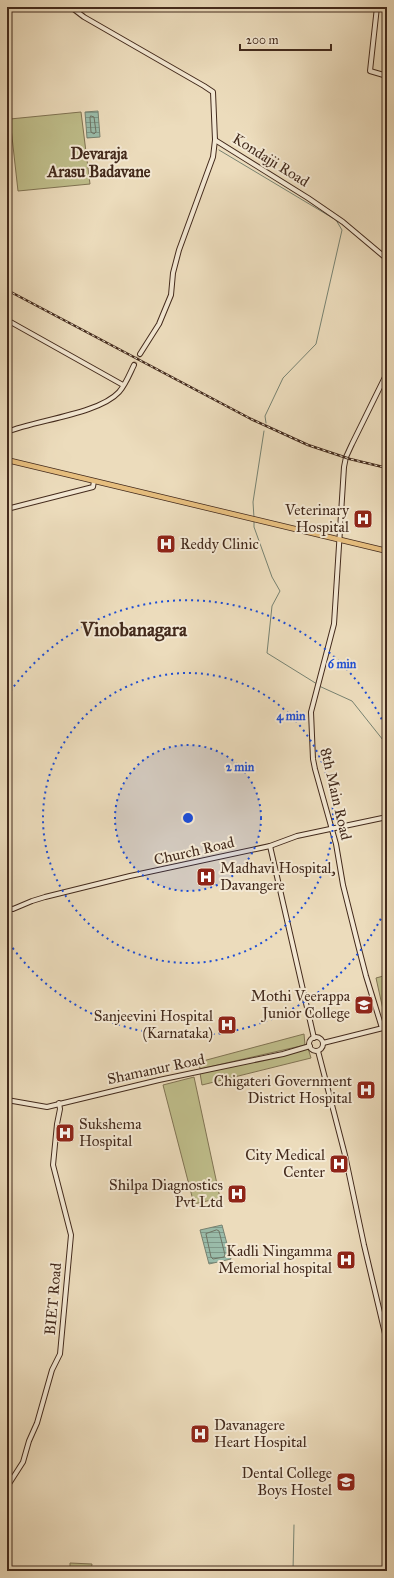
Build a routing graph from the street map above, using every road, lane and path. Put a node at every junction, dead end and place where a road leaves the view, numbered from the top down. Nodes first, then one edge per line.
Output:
1 (71, 7) edge
2 (377, 7) edge
3 (387, 76) edge
4 (215, 140) junction
5 (387, 259) edge
6 (7, 320) edge
7 (140, 354) tunnel mouth
8 (134, 365) tunnel mouth
9 (387, 373) edge
10 (123, 386) junction
11 (7, 432) edge
12 (7, 460) edge
13 (94, 481) junction
14 (7, 509) edge
15 (338, 539) junction
16 (387, 551) edge
17 (387, 817) edge
18 (331, 830) junction
19 (270, 846) junction
20 (7, 908) edge
21 (385, 1028) edge
22 (314, 1038) junction
23 (323, 1043) junction
24 (310, 1046) junction
25 (318, 1051) junction
26 (7, 1100) edge
27 (59, 1104) junction
28 (387, 1342) edge
29 (7, 1487) edge

1 - 4 street, Kondajji Road
2 - 3 street
4 - 5 street, Kondajji Road
4 - 7 street
6 - 10 street
8 - 10 street
9 - 15 street, 8th Main Road
10 - 11 street
12 - 13 main road
13 - 14 street
13 - 15 main road
15 - 16 main road
15 - 18 street, 8th Main Road
17 - 18 street, Church Road
18 - 19 street, Church Road
18 - 21 street, 8th Main Road
19 - 20 street, Church Road
19 - 22 street
21 - 23 street
22 - 23 street
22 - 24 street
23 - 25 street
24 - 25 street
24 - 27 street, Shamanur Road
25 - 28 street
26 - 27 street, Shamanur Road
27 - 29 street, BIET Road

